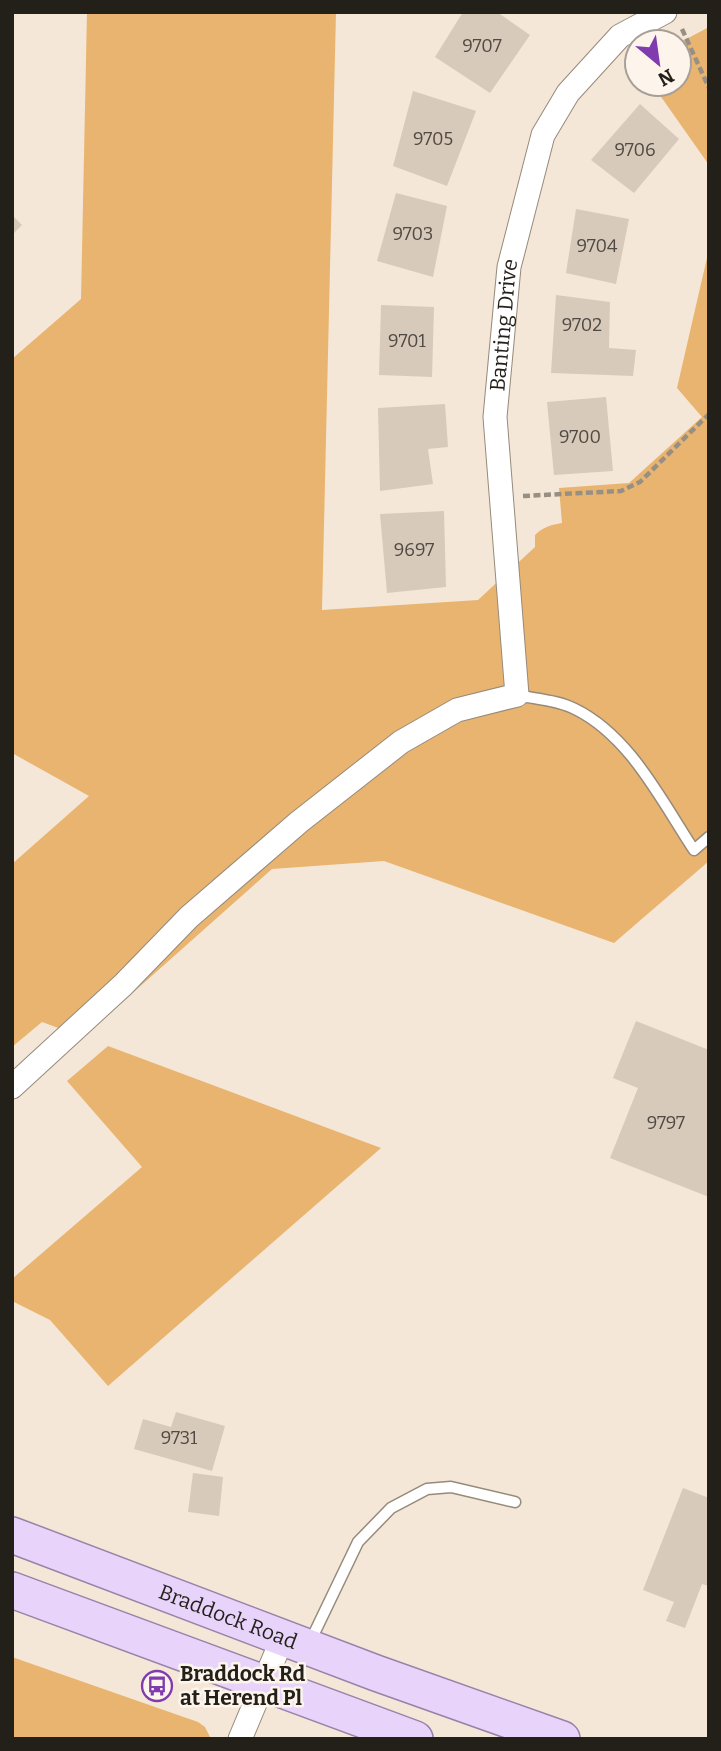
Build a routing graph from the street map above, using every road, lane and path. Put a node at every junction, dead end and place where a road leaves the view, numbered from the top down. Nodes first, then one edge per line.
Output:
1 (672, 17) edge
2 (709, 88) edge
3 (709, 414) edge
4 (501, 497) junction
5 (517, 695) junction
6 (709, 837) edge
7 (12, 1087) edge
8 (514, 1502) dead end
9 (12, 1535) edge
10 (12, 1590) edge
11 (295, 1642) junction
12 (263, 1684) junction
13 (240, 1739) edge
14 (415, 1739) edge
15 (562, 1739) edge

1 - 2 path
1 - 4 street, Banting Drive
3 - 4 path
4 - 5 street, Banting Drive
5 - 6 lane
5 - 7 street
8 - 11 lane
9 - 11 main road, Braddock Road
10 - 12 main road
11 - 12 street
11 - 15 main road, Braddock Road
12 - 13 street
12 - 14 main road

